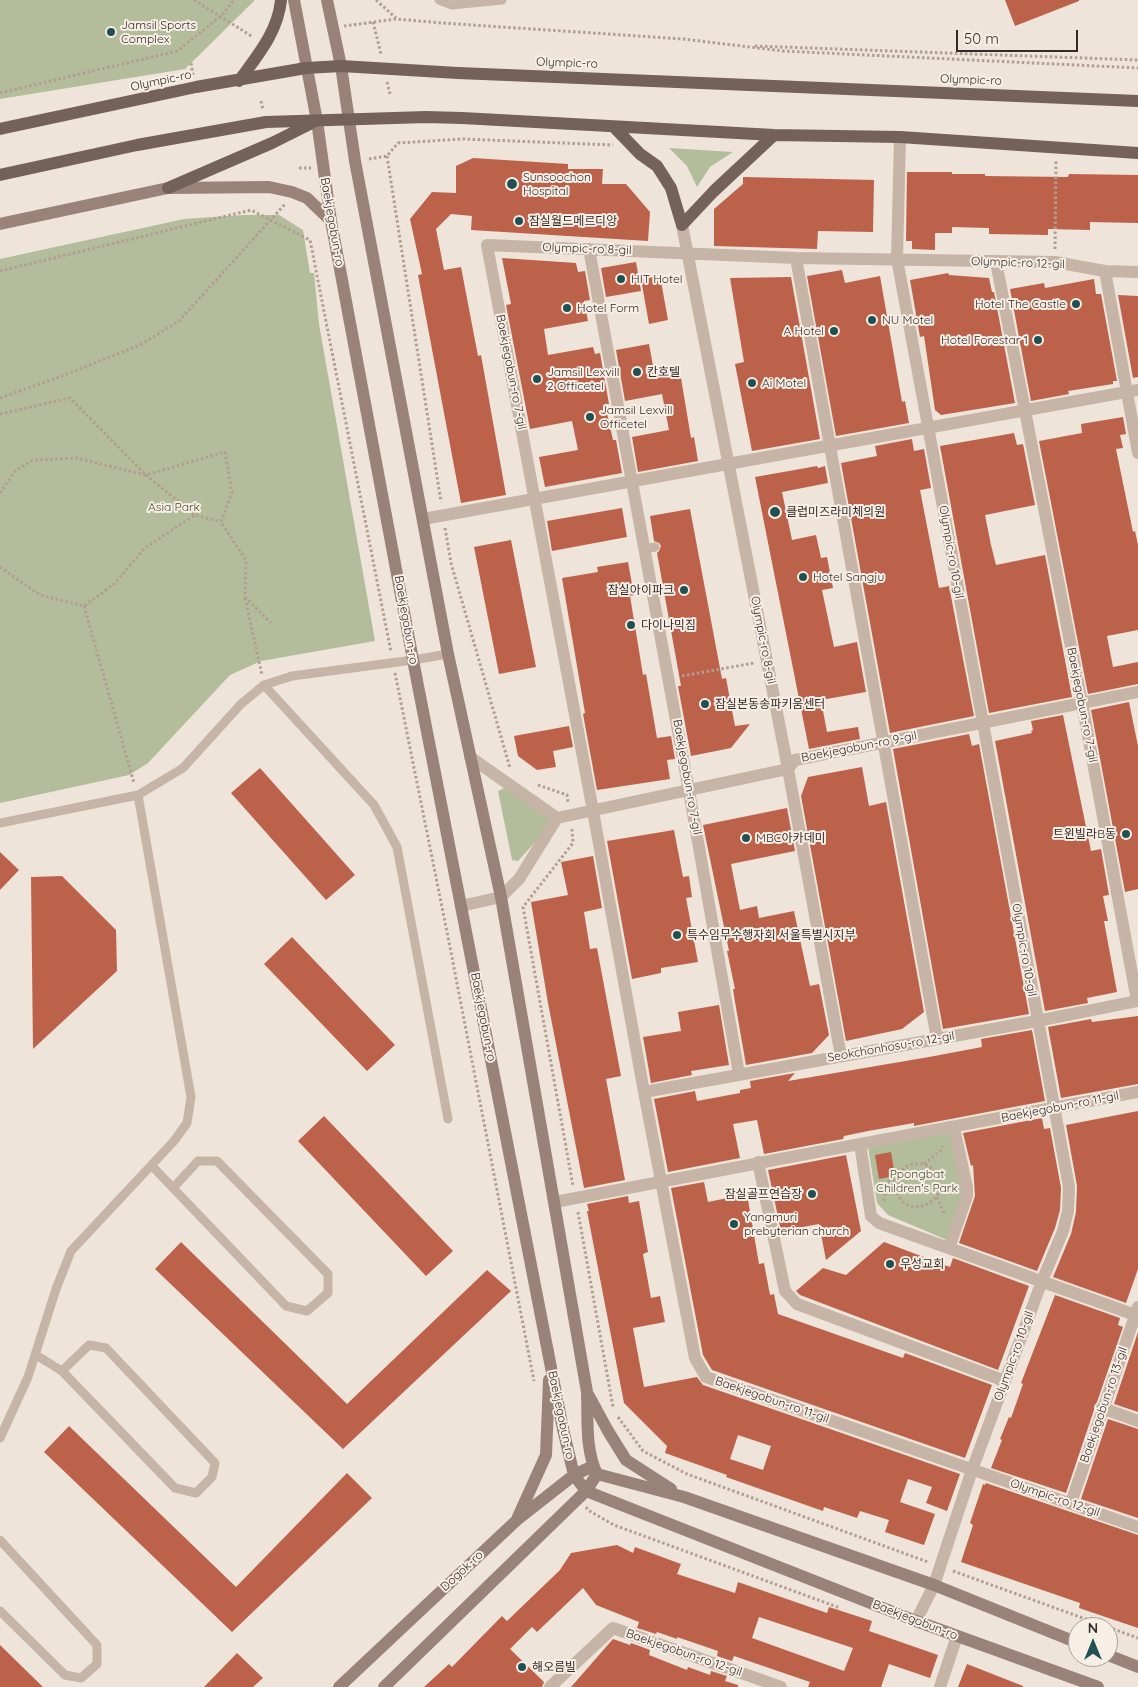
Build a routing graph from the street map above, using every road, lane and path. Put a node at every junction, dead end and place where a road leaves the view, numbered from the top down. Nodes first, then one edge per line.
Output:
1 (194, 0) edge
2 (234, 0) edge
3 (281, 0) edge
4 (294, 0) edge
5 (327, 0) edge
6 (376, 0) edge
7 (439, 0) edge
8 (502, 0) edge
9 (221, 16) junction
10 (396, 18) junction
11 (354, 24) dead end
12 (266, 44) junction
13 (731, 45) junction
14 (1138, 60) edge
15 (341, 66) junction
16 (306, 68) junction
17 (1138, 68) edge
18 (239, 81) junction
19 (0, 93) edge
20 (1138, 101) edge
21 (350, 120) junction
22 (317, 121) junction
23 (614, 127) junction
24 (0, 130) edge
25 (774, 135) junction
26 (900, 137) junction
27 (1056, 148) junction
28 (1138, 153) edge
29 (386, 156) dead end
30 (0, 175) edge
31 (168, 188) junction
32 (287, 202) dead end
33 (271, 220) junction
34 (331, 221) junction
35 (0, 224) edge
36 (682, 225) junction
37 (487, 244) joint
38 (589, 249) junction
39 (687, 253) junction
40 (796, 258) junction
41 (896, 259) junction
42 (996, 262) junction
43 (1055, 262) junction
44 (0, 271) edge
45 (1105, 271) junction
46 (1138, 272) edge
47 (1132, 391) edge
48 (0, 398) edge
49 (1024, 410) junction
50 (0, 414) edge
51 (928, 427) junction
52 (831, 445) junction
53 (1138, 453) edge
54 (728, 464) junction
55 (146, 475) junction
56 (632, 481) junction
57 (0, 493) edge
58 (535, 499) junction
59 (195, 515) junction
60 (443, 516) junction
61 (422, 519) junction
62 (221, 522) junction
63 (0, 567) edge
64 (245, 597) junction
65 (84, 606) junction
66 (271, 623) dead end
67 (448, 654) junction
68 (413, 660) junction
69 (767, 660) junction
70 (393, 663) junction
71 (669, 679) junction
72 (264, 685) junction
73 (1138, 692) edge
74 (1082, 703) junction
75 (982, 723) junction
76 (885, 742) junction
77 (470, 757) junction
78 (788, 769) junction
79 (689, 791) junction
80 (138, 795) junction
81 (593, 811) junction
82 (557, 818) junction
83 (0, 823) edge
84 (501, 897) junction
85 (461, 906) junction
86 (1138, 1001) edge
87 (1037, 1021) junction
88 (937, 1039) junction
89 (841, 1056) junction
90 (739, 1074) junction
91 (644, 1092) junction
92 (1138, 1092) edge
93 (1054, 1108) junction
94 (448, 1119) dead end
95 (954, 1128) junction
96 (860, 1144) junction
97 (758, 1162) junction
98 (924, 1164) junction
99 (152, 1166) junction
100 (662, 1181) junction
101 (174, 1188) junction
102 (555, 1202) junction
103 (949, 1248) junction
104 (1042, 1281) junction
105 (1137, 1313) edge
106 (36, 1355) junction
107 (549, 1356) junction
108 (62, 1371) junction
109 (1005, 1381) junction
110 (535, 1386) dead end
111 (587, 1392) junction
112 (1102, 1408) junction
113 (1138, 1421) edge
114 (0, 1438) edge
115 (595, 1470) junction
116 (972, 1470) junction
117 (574, 1476) junction
118 (583, 1494) junction
119 (684, 1497) junction
120 (1071, 1503) junction
121 (518, 1518) junction
122 (1138, 1527) edge
123 (0, 1540) edge
124 (934, 1585) junction
125 (0, 1611) edge
126 (848, 1611) dead end
127 (916, 1621) junction
128 (956, 1636) junction
129 (1068, 1639) edge
130 (1118, 1659) edge
131 (1138, 1667) edge
132 (339, 1687) edge
133 (384, 1687) edge
134 (550, 1687) edge
135 (781, 1687) edge
136 (940, 1687) edge
137 (1098, 1687) edge

1 - 9 path
2 - 9 path
3 - 12 main road
4 - 16 main road, Baekjegobun-ro
5 - 15 main road, Baekjegobun-ro
6 - 10 path
7 - 8 lane
9 - 12 path
9 - 19 path
10 - 11 path
10 - 13 path
12 - 18 main road
13 - 14 path
13 - 17 path
15 - 16 main road, Olympic-ro
15 - 20 main road, Olympic-ro
15 - 21 main road, Baekjegobun-ro
16 - 18 main road, Olympic-ro
16 - 22 main road, Baekjegobun-ro
18 - 24 main road, Olympic-ro
21 - 22 main road
21 - 23 main road
21 - 61 main road, Baekjegobun-ro
22 - 30 main road
22 - 31 main road
22 - 34 main road, Baekjegobun-ro
23 - 25 main road
23 - 36 main road
25 - 26 main road
25 - 36 main road
26 - 27 main road
26 - 41 street, Olympic-ro 10-gil
27 - 28 main road
27 - 43 path
29 - 60 path
31 - 34 main road
31 - 35 main road
32 - 33 path
33 - 44 path
33 - 48 path
33 - 70 path
34 - 68 main road, Baekjegobun-ro
36 - 39 street, Olympic-ro 8-gil
37 - 38 street, Olympic-ro 8-gil
37 - 58 street, Baekjegobun-ro 7-gil
38 - 39 street, Olympic-ro 8-gil
38 - 56 street, Baekjegobun-ro 7-gil
39 - 40 street
39 - 54 street, Olympic-ro 8-gil
40 - 41 street
40 - 52 street
41 - 42 street, Olympic-ro 12-gil
41 - 51 street, Olympic-ro 10-gil
42 - 43 street, Olympic-ro 12-gil
42 - 49 street, Baekjegobun-ro 7-gil
43 - 45 street, Olympic-ro 12-gil
45 - 46 street, Olympic-ro 12-gil
45 - 47 street
47 - 49 street
47 - 53 street
49 - 51 street
49 - 74 street, Baekjegobun-ro 7-gil
50 - 55 path
51 - 52 street
51 - 75 street, Olympic-ro 10-gil
52 - 54 street
52 - 76 street
54 - 56 street
54 - 69 street, Olympic-ro 8-gil
55 - 57 path
55 - 59 path
55 - 62 path
56 - 58 street
56 - 71 street, Baekjegobun-ro 7-gil
58 - 60 street
58 - 81 street, Baekjegobun-ro 7-gil
59 - 62 path
59 - 65 path
60 - 61 street
61 - 67 main road, Baekjegobun-ro
62 - 64 path
63 - 65 path
64 - 66 path
64 - 72 path
65 - 80 path
67 - 68 lane
67 - 77 main road, Baekjegobun-ro
68 - 70 lane
68 - 85 main road, Baekjegobun-ro
69 - 71 path
69 - 78 street, Olympic-ro 8-gil
70 - 72 lane
70 - 110 path
71 - 79 street, Baekjegobun-ro 7-gil
72 - 80 lane
72 - 94 lane
73 - 74 street, Baekjegobun-ro 9-gil
74 - 75 street, Baekjegobun-ro 9-gil
74 - 86 street, Baekjegobun-ro 7-gil
75 - 76 street, Baekjegobun-ro 9-gil
75 - 87 street, Olympic-ro 10-gil
76 - 78 street, Baekjegobun-ro 9-gil
76 - 88 street
77 - 82 street
77 - 84 main road, Baekjegobun-ro
78 - 79 street, Baekjegobun-ro 9-gil
78 - 89 street, Olympic-ro 8-gil
79 - 81 street, Baekjegobun-ro 9-gil
79 - 90 street, Baekjegobun-ro 7-gil
80 - 83 lane
80 - 99 lane
81 - 82 street, Baekjegobun-ro 9-gil
81 - 91 street, Baekjegobun-ro 7-gil
82 - 84 street
84 - 85 street
84 - 102 main road, Baekjegobun-ro
85 - 107 main road, Baekjegobun-ro
86 - 87 street, Seokchonhosu-ro 12-gil
87 - 88 street, Seokchonhosu-ro 12-gil
87 - 93 street, Olympic-ro 10-gil
88 - 89 street, Seokchonhosu-ro 12-gil
89 - 90 street, Seokchonhosu-ro 12-gil
90 - 91 street, Seokchonhosu-ro 12-gil
91 - 100 street, Baekjegobun-ro 11-gil
92 - 93 street, Baekjegobun-ro 11-gil
93 - 95 street, Baekjegobun-ro 11-gil
93 - 104 street, Olympic-ro 10-gil
95 - 96 street, Baekjegobun-ro 11-gil
95 - 98 path
95 - 103 street
96 - 97 street, Baekjegobun-ro 11-gil
96 - 103 street
97 - 100 street, Baekjegobun-ro 11-gil
97 - 109 street
98 - 98 path
99 - 101 lane
99 - 106 lane
100 - 102 street, Baekjegobun-ro 11-gil
100 - 116 street, Baekjegobun-ro 11-gil
101 - 101 lane
102 - 111 main road, Baekjegobun-ro
103 - 104 street
104 - 105 street
104 - 109 street, Olympic-ro 10-gil
105 - 112 street, Baekjegobun-ro 13-gil
106 - 108 lane
106 - 114 lane
107 - 117 main road, Baekjegobun-ro
107 - 121 main road
108 - 108 lane
109 - 116 street, Olympic-ro 10-gil
111 - 115 main road, Baekjegobun-ro
111 - 119 main road
112 - 113 street
112 - 120 street, Baekjegobun-ro 13-gil
115 - 117 main road, Dogok-ro
115 - 118 main road
115 - 119 main road
116 - 120 street, Olympic-ro 12-gil
116 - 124 street, Olympic-ro 10-gil
117 - 118 main road, Baekjegobun-ro
117 - 121 main road, Dogok-ro
118 - 126 path
118 - 127 main road, Baekjegobun-ro
118 - 133 main road
119 - 124 main road
120 - 122 street, Olympic-ro 12-gil
121 - 132 main road, Dogok-ro
123 - 125 lane
124 - 127 street, Olympic-ro 10-gil
124 - 129 main road
127 - 128 main road, Baekjegobun-ro
128 - 136 street
128 - 137 main road, Baekjegobun-ro
130 - 131 main road
134 - 135 street, Baekjegobun-ro 12-gil

